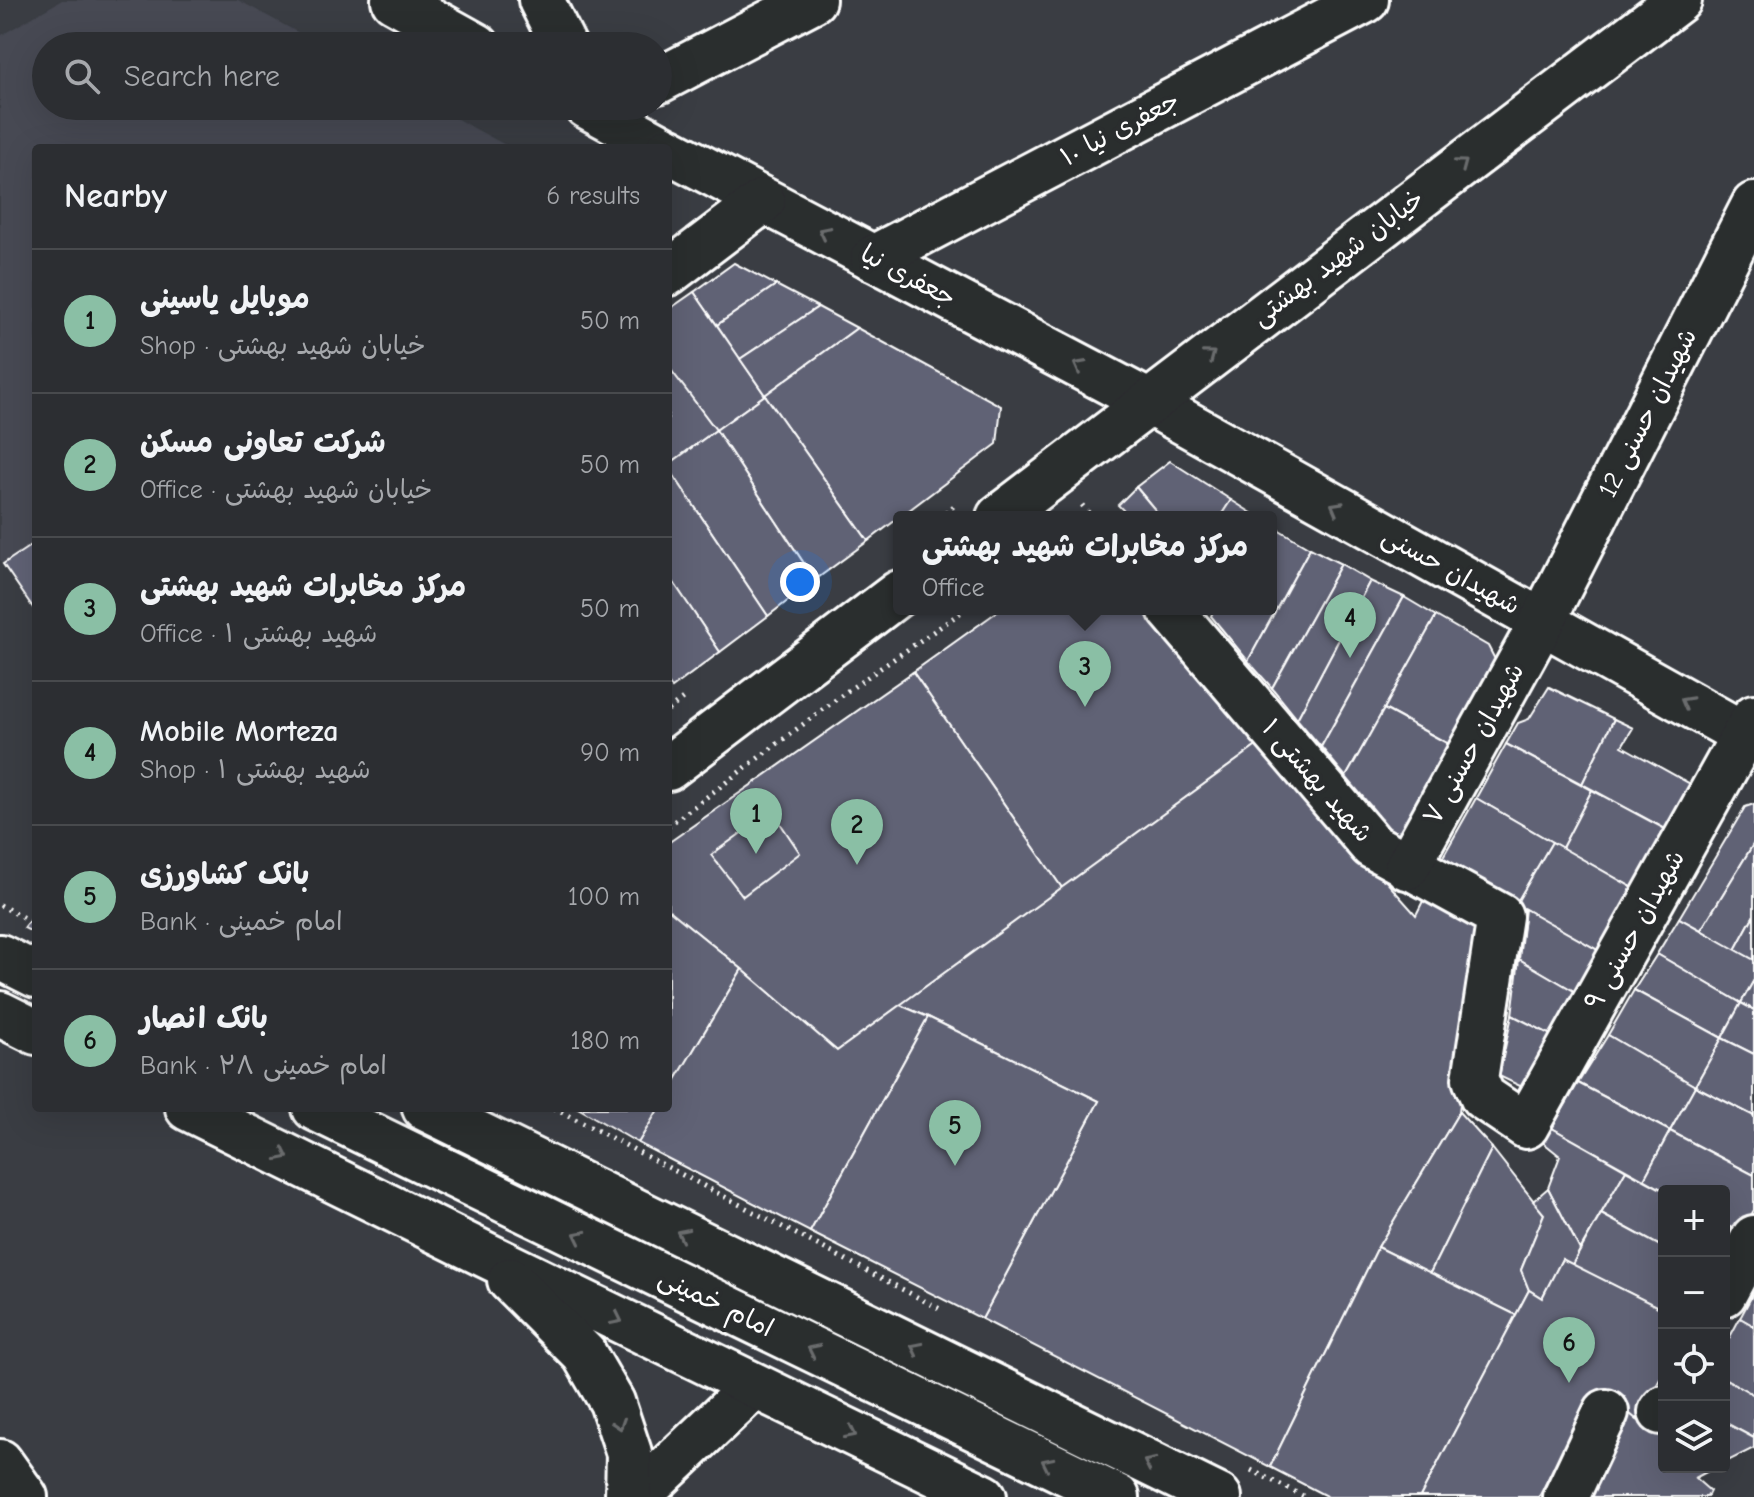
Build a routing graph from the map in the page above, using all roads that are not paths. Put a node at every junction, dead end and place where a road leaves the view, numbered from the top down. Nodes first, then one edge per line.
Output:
1 (394, 0) edge
2 (541, 0) edge
3 (813, 0) edge
4 (1366, 0) edge
5 (1679, 0) edge
6 (452, 32) edge
7 (557, 32) edge
8 (672, 74) edge
9 (618, 120) edge
10 (658, 144) edge
11 (672, 152) edge
12 (763, 201) junction
13 (1754, 205) edge
14 (873, 258) junction
15 (672, 270) edge
16 (1148, 402) junction
17 (1007, 511) edge
18 (893, 598) edge
19 (1175, 615) edge
20 (1542, 622) junction
21 (1751, 730) edge
22 (672, 765) edge
23 (1407, 867) junction
24 (0, 957) edge
25 (32, 973) edge
26 (0, 1014) edge
27 (32, 1030) edge
28 (206, 1112) edge
29 (323, 1112) edge
30 (434, 1112) edge
31 (245, 1121) edge
32 (1526, 1126) joint
33 (1754, 1238) edge
34 (486, 1255) junction
35 (1730, 1283) edge
36 (754, 1386) junction
37 (1606, 1412) dead end
38 (0, 1462) edge
39 (1235, 1483) edge
40 (25, 1497) edge
41 (628, 1497) edge
42 (637, 1497) edge
43 (984, 1497) edge
44 (1117, 1497) edge
45 (1566, 1497) edge

1 - 6 street
2 - 7 street
3 - 8 street
4 - 14 street, جعفری نیا ۱۰
16 -> 5 street, خیابان شهید بهشتی
9 - 10 street, جعفری نیا
11 - 12 street, جعفری نیا
14 -> 12 street, جعفری نیا
12 - 15 street
13 - 20 street, شهیدان حسنی 12
16 -> 14 street, جعفری نیا
16 - 17 street, خیابان شهید بهشتی
20 -> 16 street, شهیدان حسنی
18 - 22 street
19 - 23 street, شهید بهشتی ۱
21 -> 20 street, شهیدان حسنی
20 - 23 street, شهیدان حسنی ۷
21 - 32 street, شهیدان حسنی ۹
23 - 32 street, شهید بهشتی ۱
24 - 25 street
26 - 27 street
28 - 31 street
44 -> 29 street, امام خمینی
39 -> 30 street, امام خمینی
31 -> 34 street
33 - 35 street
34 -> 36 street
34 -> 41 street
36 - 42 street
36 -> 43 street
37 - 45 street
38 - 40 street

